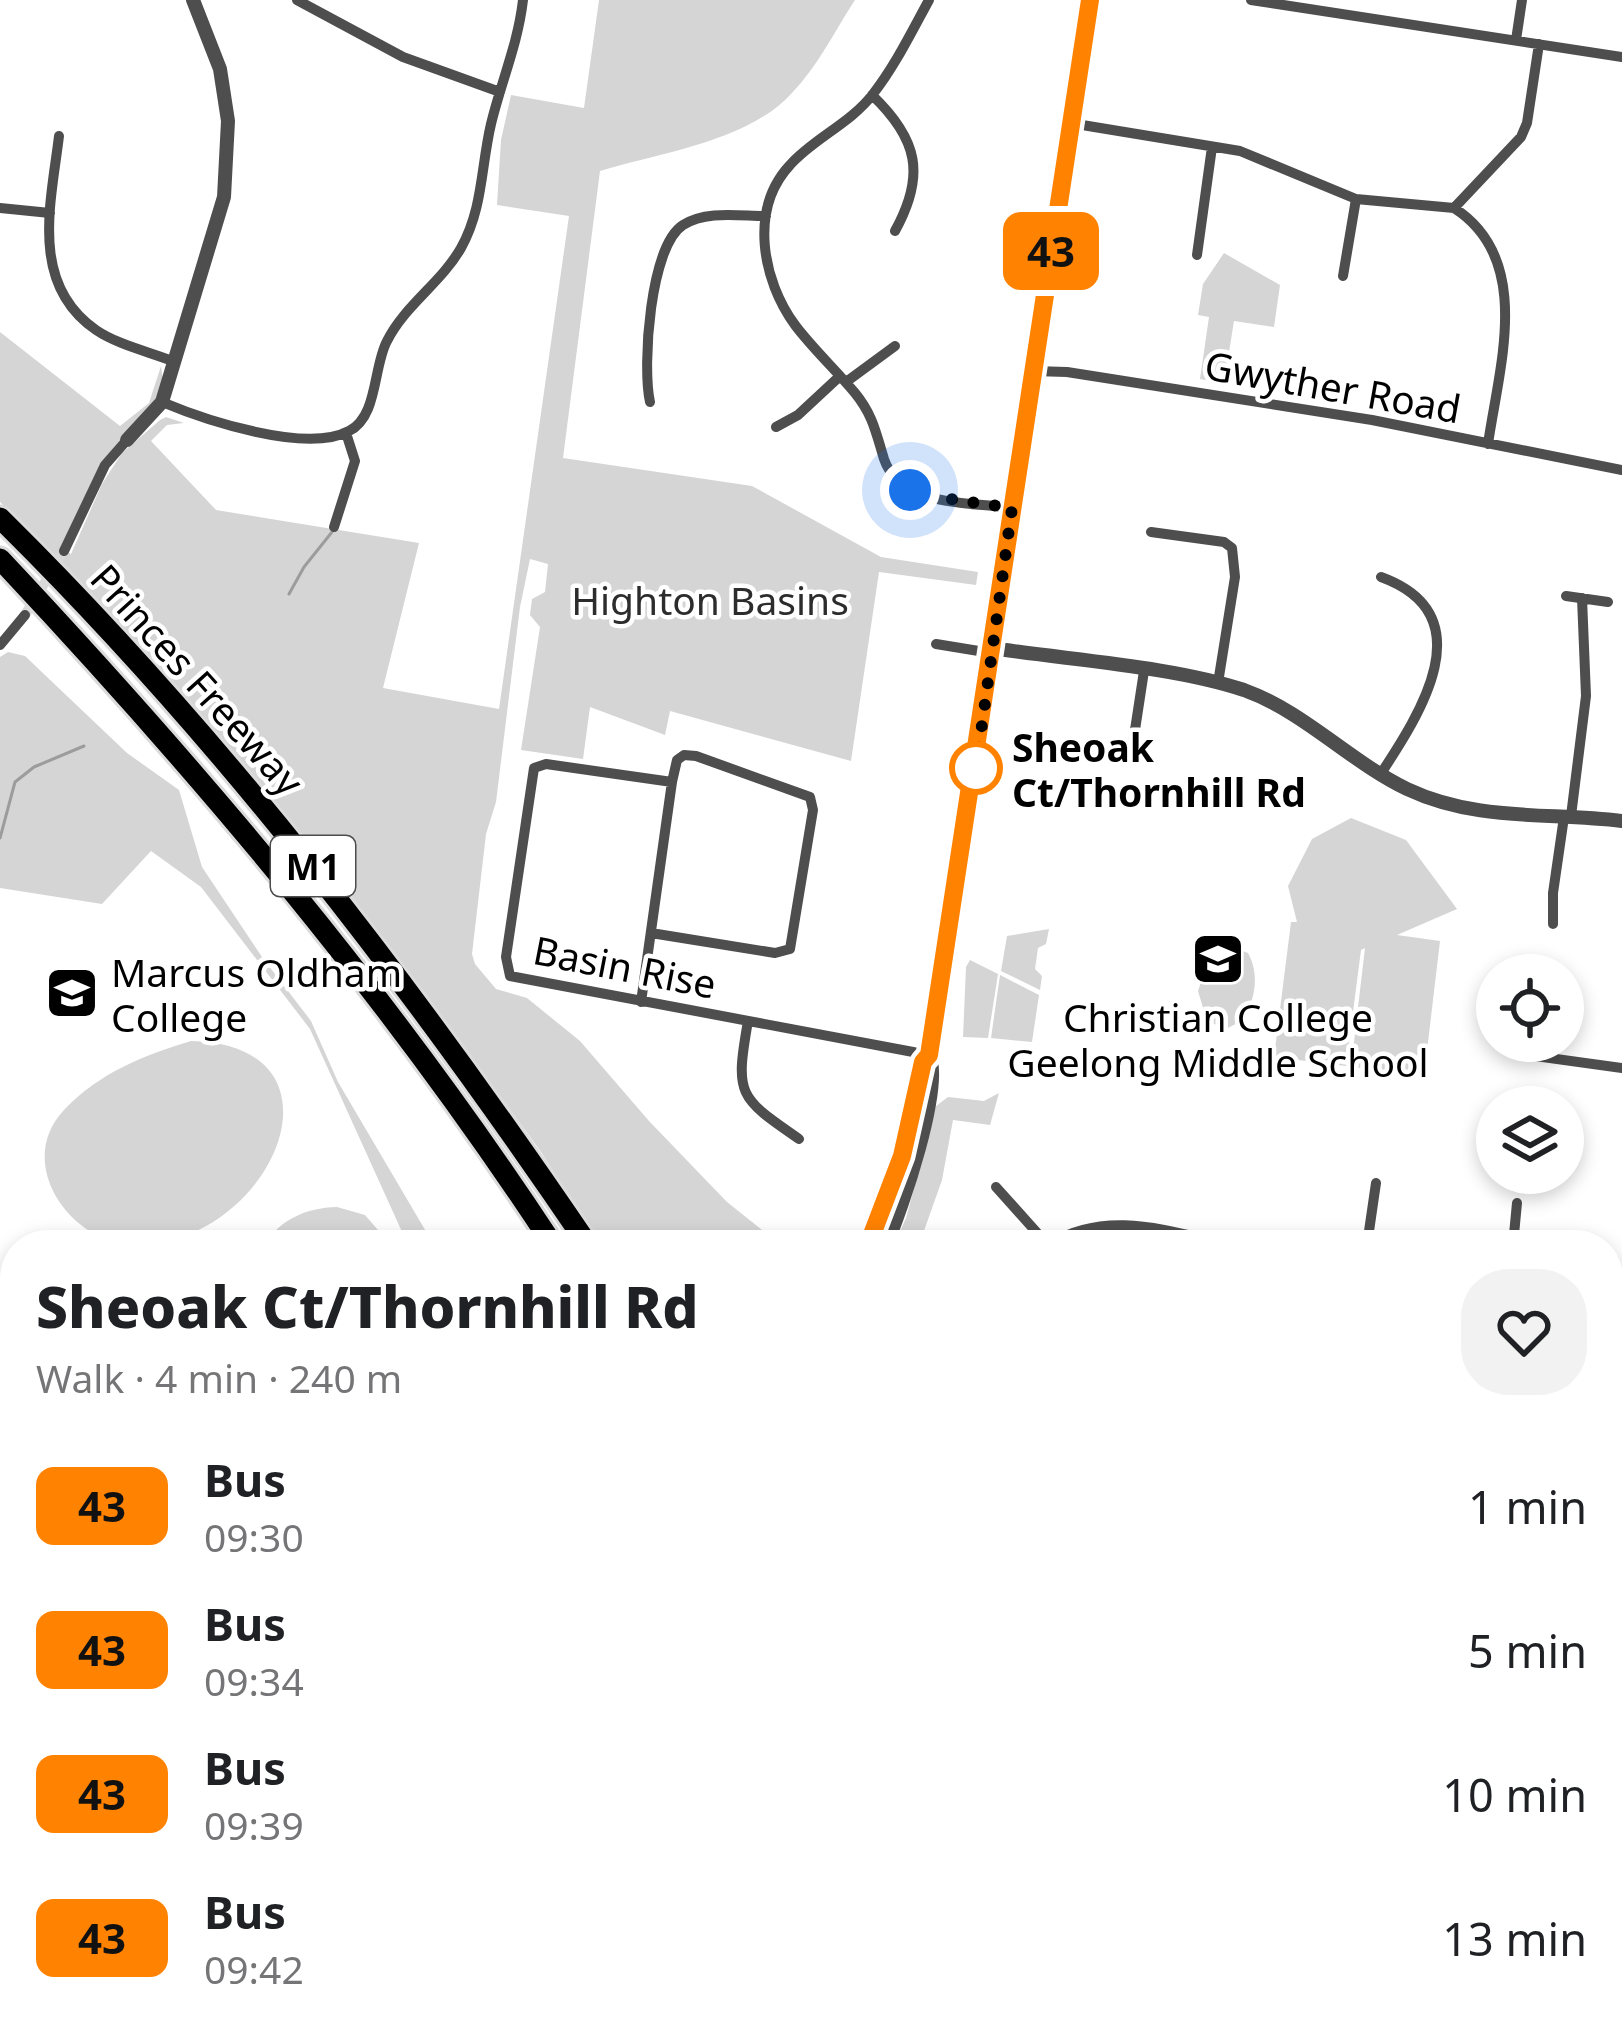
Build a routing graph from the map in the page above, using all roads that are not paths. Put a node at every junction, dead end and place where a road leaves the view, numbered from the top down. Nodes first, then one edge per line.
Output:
1 (297, 0) edge
2 (523, 0) edge
3 (929, 0) edge
4 (1090, 0) edge
5 (1250, 0) edge
6 (1522, 0) edge
7 (196, 2) edge
8 (1285, 2) edge
9 (1516, 40) junction
10 (1539, 44) junction
11 (1622, 57) edge
12 (500, 92) junction
13 (872, 95) junction
14 (1070, 123) junction
15 (59, 136) dead end
16 (1212, 147) junction
17 (1356, 199) junction
18 (0, 208) edge
19 (1454, 208) junction
20 (50, 213) junction
21 (766, 216) junction
22 (896, 231) dead end
23 (1197, 254) dead end
24 (1342, 277) dead end
25 (895, 346) dead end
26 (176, 362) junction
27 (1033, 371) junction
28 (843, 379) junction
29 (162, 402) junction
30 (650, 403) dead end
31 (776, 427) dead end
32 (346, 433) junction
33 (127, 440) joint
34 (1489, 444) junction
35 (1622, 470) edge
36 (1012, 508) junction
37 (0, 518) edge
38 (334, 527) dead end
39 (1151, 532) dead end
40 (64, 551) tunnel mouth
41 (0, 560) edge
42 (1381, 577) dead end
43 (1566, 596) dead end
44 (1582, 598) junction
45 (1608, 602) dead end
46 (25, 615) tunnel mouth
47 (935, 644) dead end
48 (0, 645) edge
49 (992, 650) junction
50 (1144, 670) junction
51 (1218, 682) junction
52 (1131, 756) dead end
53 (1380, 775) junction
54 (672, 782) junction
55 (1568, 817) junction
56 (1622, 821) edge
57 (1553, 924) dead end
58 (651, 933) junction
59 (641, 1002) junction
60 (748, 1021) junction
61 (929, 1055) junction
62 (1578, 1062) edge
63 (1622, 1068) edge
64 (799, 1139) dead end
65 (1376, 1183) dead end
66 (996, 1187) dead end
67 (1517, 1203) dead end
68 (543, 1230) edge
69 (577, 1230) edge
70 (874, 1230) edge
71 (892, 1230) edge
72 (1035, 1230) edge
73 (1079, 1230) edge
74 (1163, 1230) edge
75 (1369, 1230) edge
76 (1515, 1230) edge

1 - 12 street
2 - 12 street
3 - 13 street
4 - 14 street
5 - 8 street
6 - 9 street
7 - 26 street
8 - 9 street
9 - 10 street
10 - 11 street
10 - 19 street
12 - 32 street
13 - 21 street
13 - 22 street
14 - 16 street
14 - 27 street
15 - 20 street
16 - 17 street
16 - 23 street
17 - 19 street
17 - 24 street
18 - 20 street
19 - 34 street
20 - 26 street
21 - 28 street
21 - 30 street
25 - 28 street
26 - 29 street
27 - 34 street, Gwyther Road
27 - 36 street
28 - 31 street
28 - 36 street
29 - 32 street
29 - 33 street
32 - 38 street
33 - 40 street
34 - 35 street, Gwyther Road
36 - 49 street
37 - 69 highway, Princes Freeway / M1
39 - 51 street
41 - 68 highway, Princes Freeway / M1
42 - 53 street
43 - 44 street
44 - 45 street
44 - 55 street
46 - 48 street
47 - 49 street
49 - 50 street
49 - 61 street
50 - 51 street
50 - 52 street
51 - 53 street
53 - 55 street
54 - 58 street
54 - 58 street
54 - 59 street, Basin Rise
55 - 56 street
55 - 57 street
58 - 59 street
59 - 60 street, Basin Rise
60 - 61 street, Basin Rise
60 - 64 street
61 - 70 street
61 - 71 street
62 - 63 street
65 - 75 street
66 - 72 street
67 - 76 street
73 - 74 street

